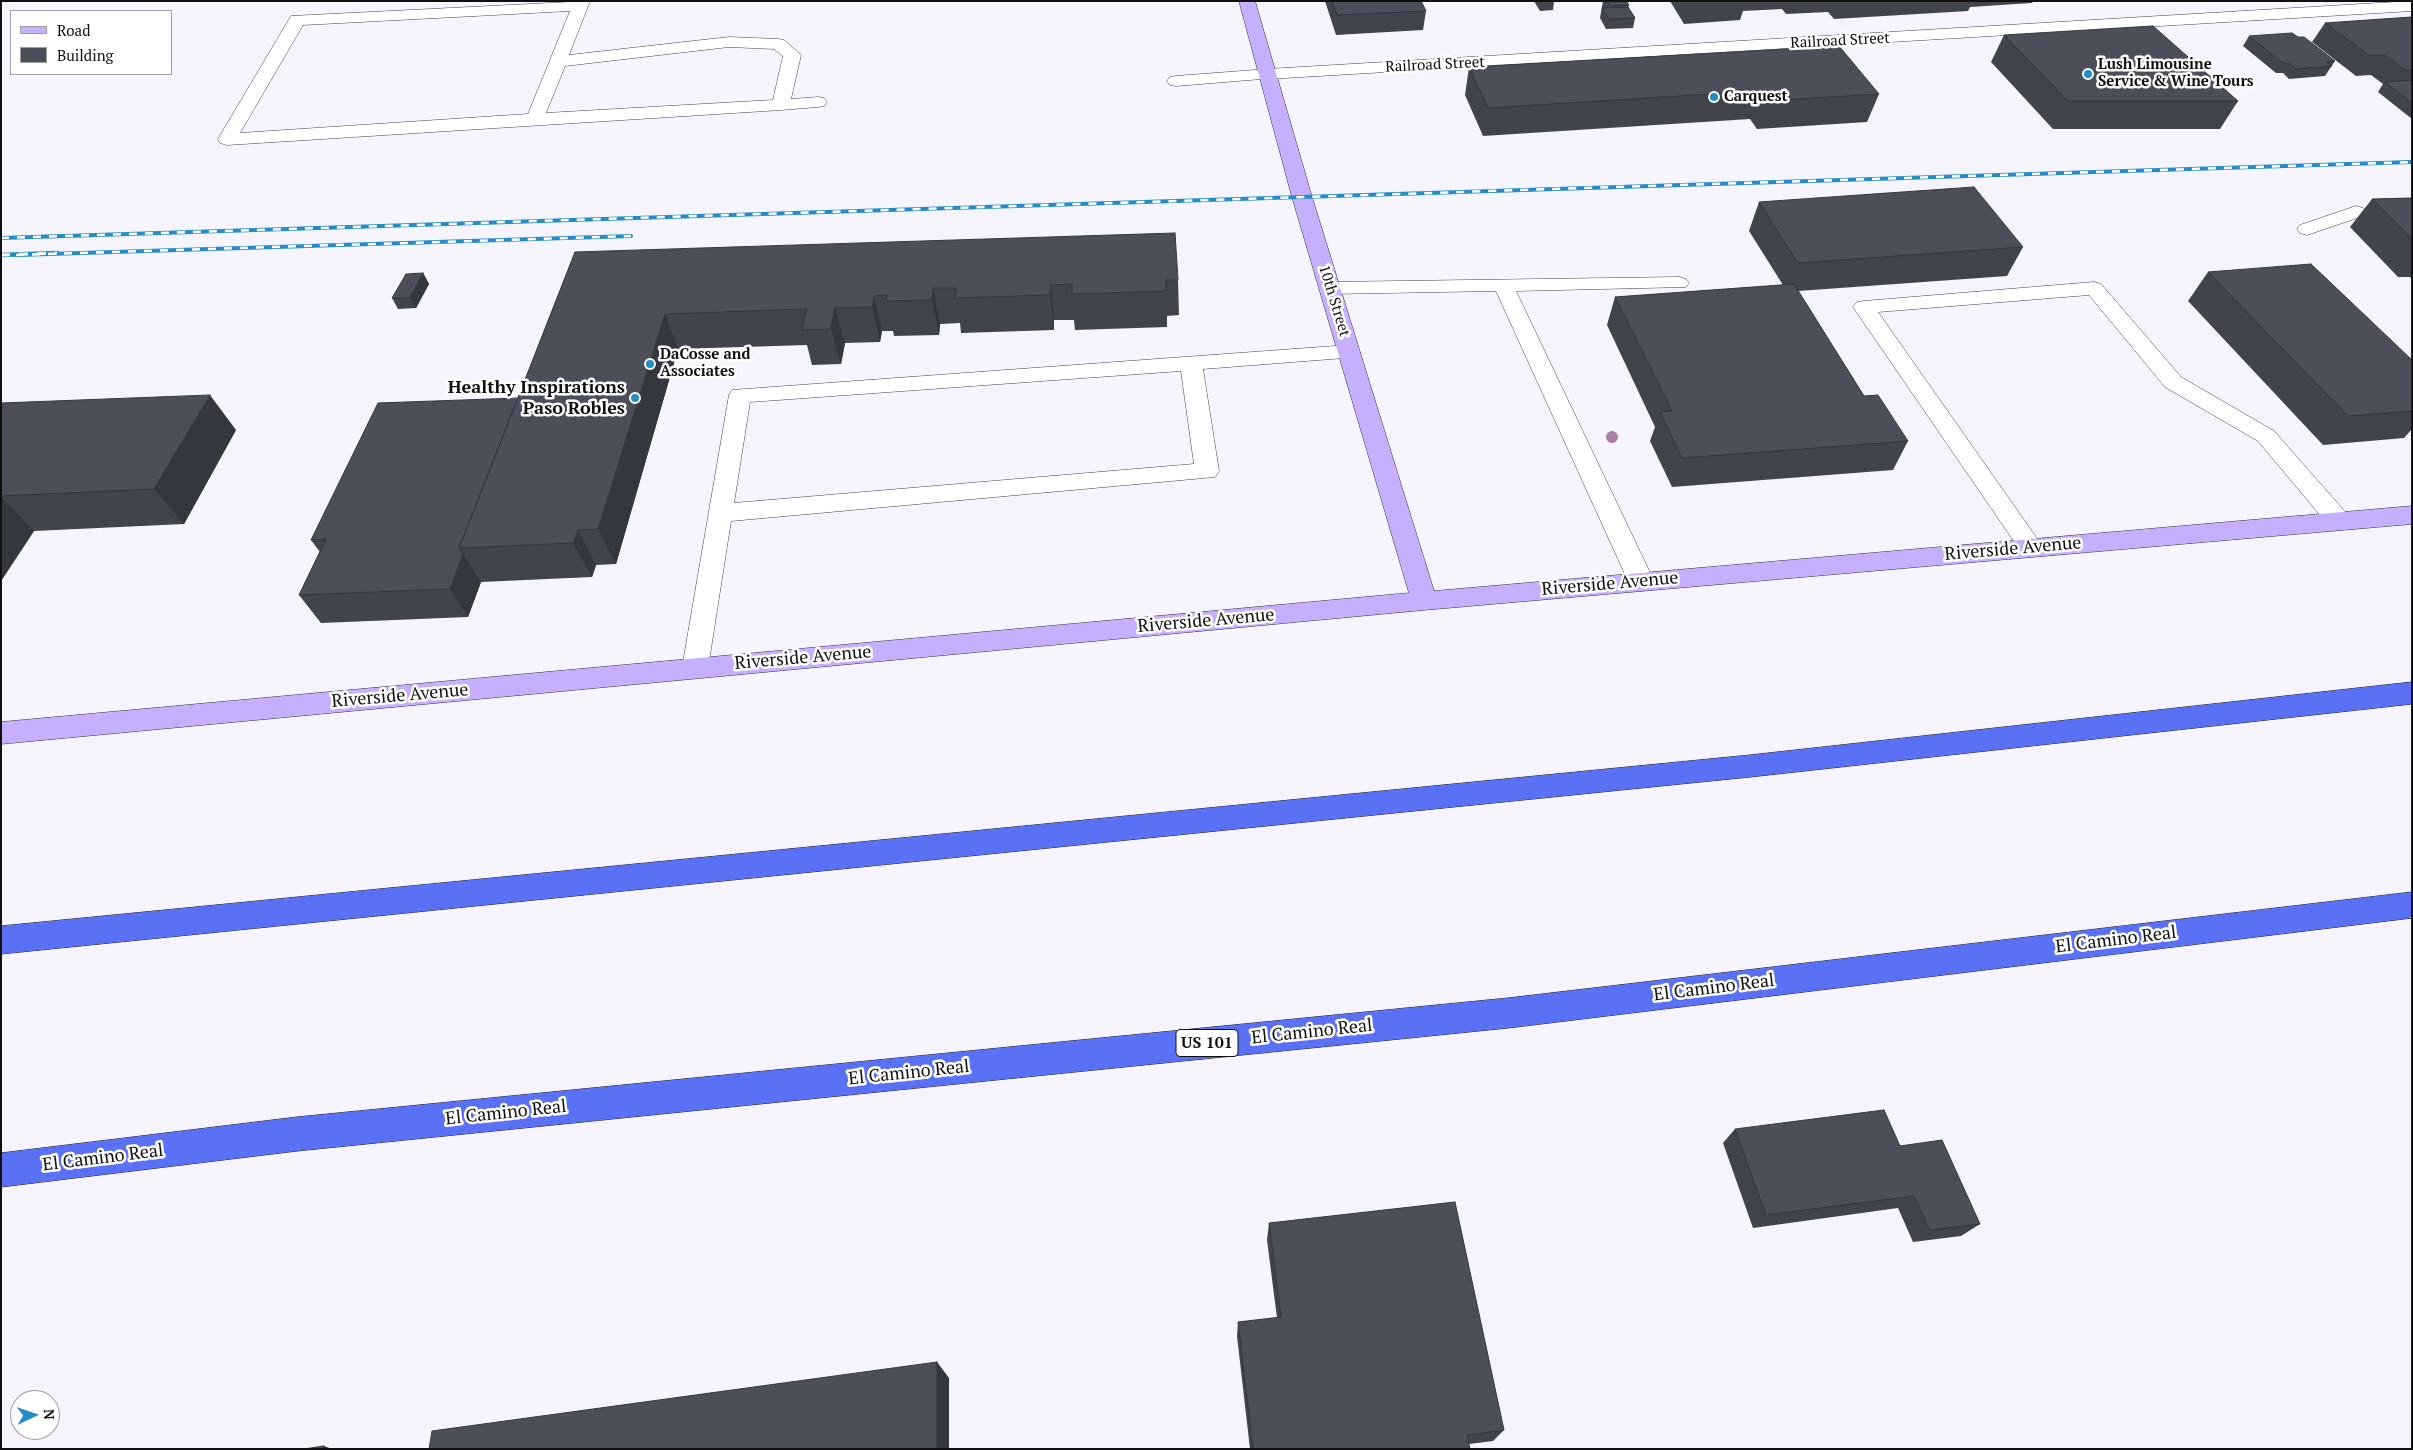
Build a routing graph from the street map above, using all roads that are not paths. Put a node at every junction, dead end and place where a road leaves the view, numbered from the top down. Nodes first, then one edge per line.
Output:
1 (1247, 1) edge
2 (581, 4) edge
3 (2412, 6) edge
4 (557, 62) junction
5 (1268, 74) junction
6 (1176, 80) dead end
7 (818, 102) dead end
8 (781, 105) junction
9 (535, 119) junction
10 (2356, 212) dead end
11 (2307, 229) dead end
12 (1679, 282) dead end
13 (1503, 285) junction
14 (1330, 288) junction
15 (1349, 352) junction
16 (1192, 363) junction
17 (720, 513) junction
18 (2412, 514) edge
19 (2339, 521) junction
20 (2031, 548) junction
21 (1641, 581) junction
22 (1424, 601) junction
23 (695, 668) junction
24 (2412, 693) edge
25 (1, 733) edge
26 (2412, 905) edge
27 (1, 940) edge
28 (1, 1170) edge

1 - 5 main road, 10th Street
2 - 4 street
2 - 9 street
3 - 5 street, Railroad Street
4 - 8 street
4 - 9 street
5 - 6 street, Railroad Street
5 - 14 main road, 10th Street
7 - 8 street
8 - 9 street
10 - 11 street
12 - 13 street
13 - 14 street
13 - 21 street
14 - 15 main road, 10th Street
15 - 16 street
15 - 22 main road, 10th Street
16 - 17 street
16 - 17 street
17 - 23 street
18 - 19 main road, Riverside Avenue
19 - 20 main road, Riverside Avenue
19 - 20 street
20 - 21 main road, Riverside Avenue
21 - 22 main road, Riverside Avenue
22 - 23 main road, Riverside Avenue
23 - 25 main road, Riverside Avenue
24 - 27 highway
26 - 28 highway, El Camino Real / US 101

